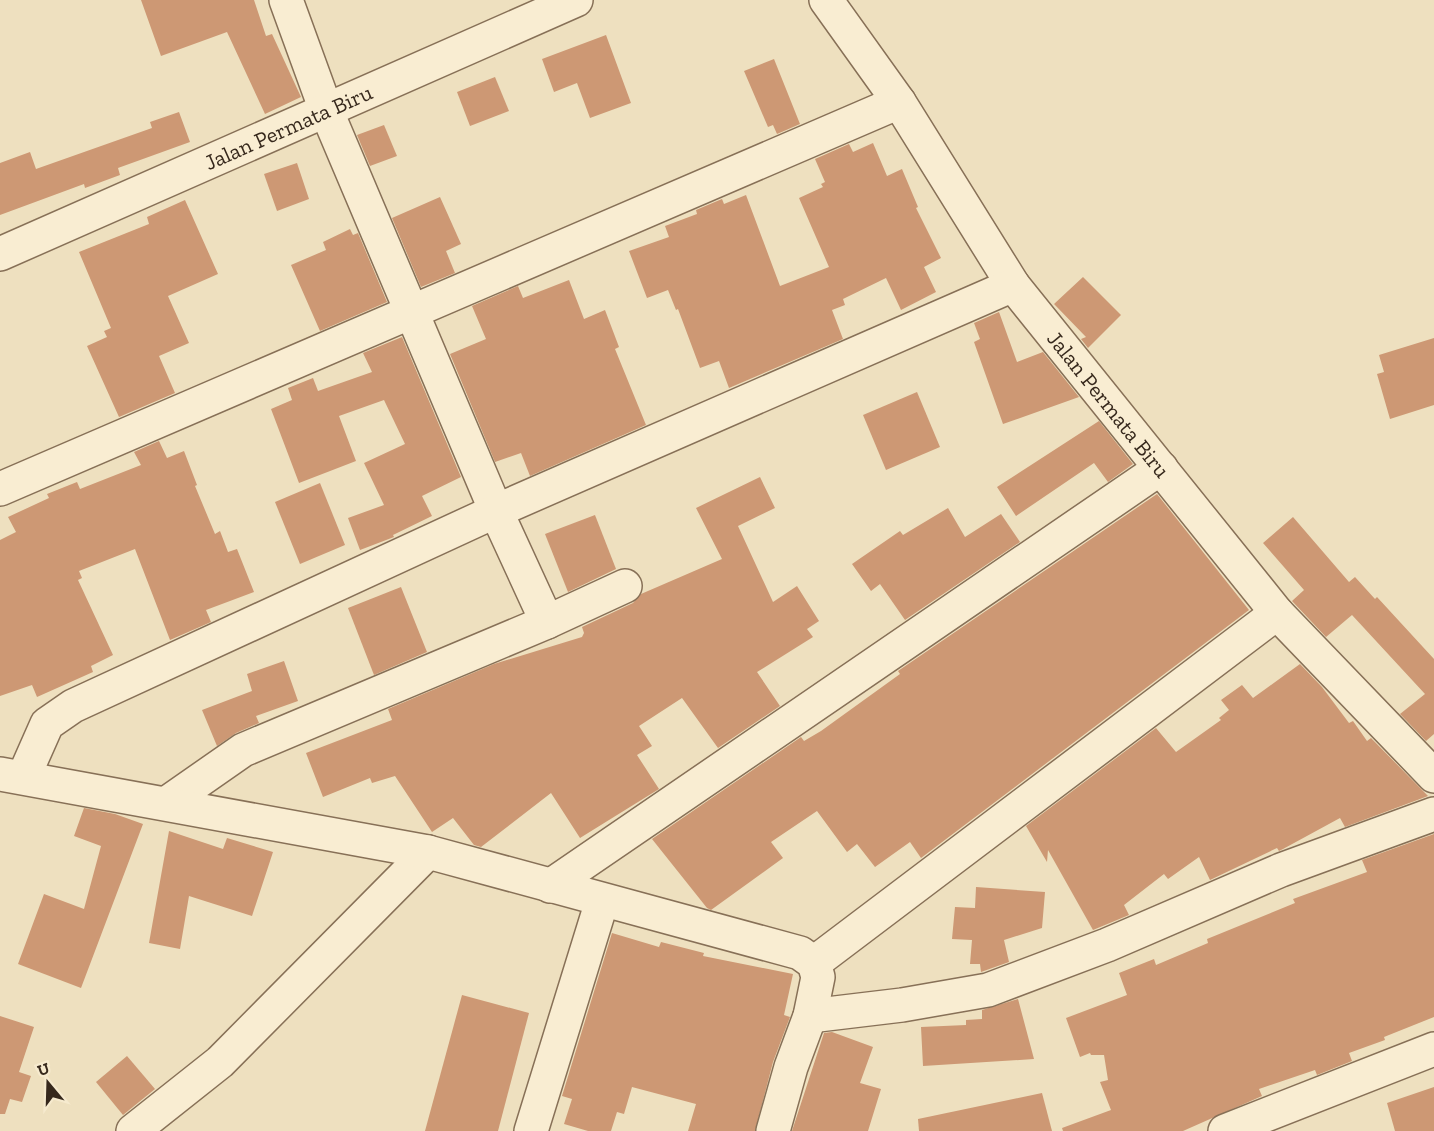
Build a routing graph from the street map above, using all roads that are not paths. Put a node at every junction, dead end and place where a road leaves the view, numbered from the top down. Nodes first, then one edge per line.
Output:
1 (286, 0) edge
2 (576, 0) edge
3 (826, 0) edge
4 (899, 102) junction
5 (326, 110) junction
6 (0, 254) edge
7 (1013, 285) junction
8 (411, 310) junction
9 (1161, 468) junction
10 (0, 489) edge
11 (496, 511) junction
12 (625, 586) dead end
13 (1277, 613) junction
14 (547, 622) junction
15 (7, 776) edge
16 (1434, 776) edge
17 (166, 803) junction
18 (1434, 814) edge
19 (428, 852) junction
20 (550, 886) junction
21 (602, 901) junction
22 (814, 963) junction
23 (810, 1016) junction
24 (1434, 1049) edge
25 (133, 1131) edge
26 (531, 1131) edge
27 (773, 1131) edge
28 (1225, 1131) edge

1 - 5 street
2 - 5 street, Jalan Permata Biru
3 - 4 street, Jalan Permata Biru
4 - 7 street, Jalan Permata Biru
4 - 8 street
5 - 6 street, Jalan Permata Biru
5 - 8 street
7 - 9 street, Jalan Permata Biru
7 - 11 street
8 - 10 street
8 - 11 street
9 - 13 street, Jalan Permata Biru
9 - 20 street
11 - 14 street
11 - 15 street
12 - 14 street
13 - 16 street, Jalan Permata Biru
13 - 22 street
14 - 17 street
15 - 17 street
17 - 19 street
18 - 23 street
19 - 20 street
19 - 25 street
20 - 21 street
21 - 22 street
21 - 26 street
22 - 23 street
23 - 27 street
24 - 28 street

